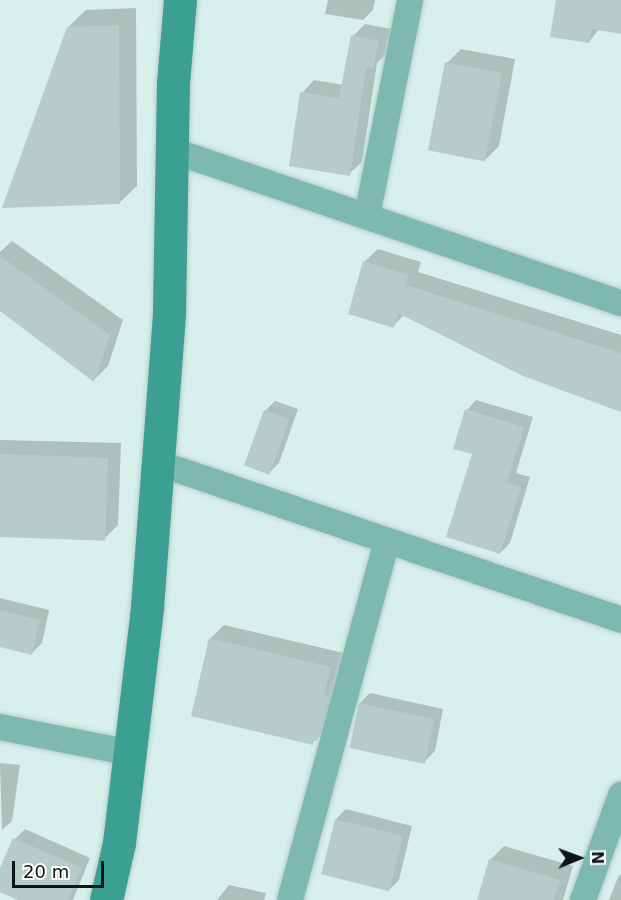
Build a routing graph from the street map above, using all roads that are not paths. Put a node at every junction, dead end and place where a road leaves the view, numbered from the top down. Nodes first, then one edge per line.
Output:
1 (180, 0) edge
2 (410, 0) edge
3 (171, 150) junction
4 (367, 216) junction
5 (621, 303) edge
6 (158, 463) junction
7 (387, 541) junction
8 (621, 620) edge
9 (0, 727) edge
10 (131, 753) junction
11 (621, 795) edge
12 (106, 900) edge
13 (290, 900) edge
14 (583, 900) edge

1 - 3 main road
2 - 4 street
3 - 4 street
3 - 6 main road
4 - 5 street
6 - 7 street
6 - 10 main road
7 - 8 street
7 - 13 street
9 - 10 street
10 - 12 main road
11 - 14 street

